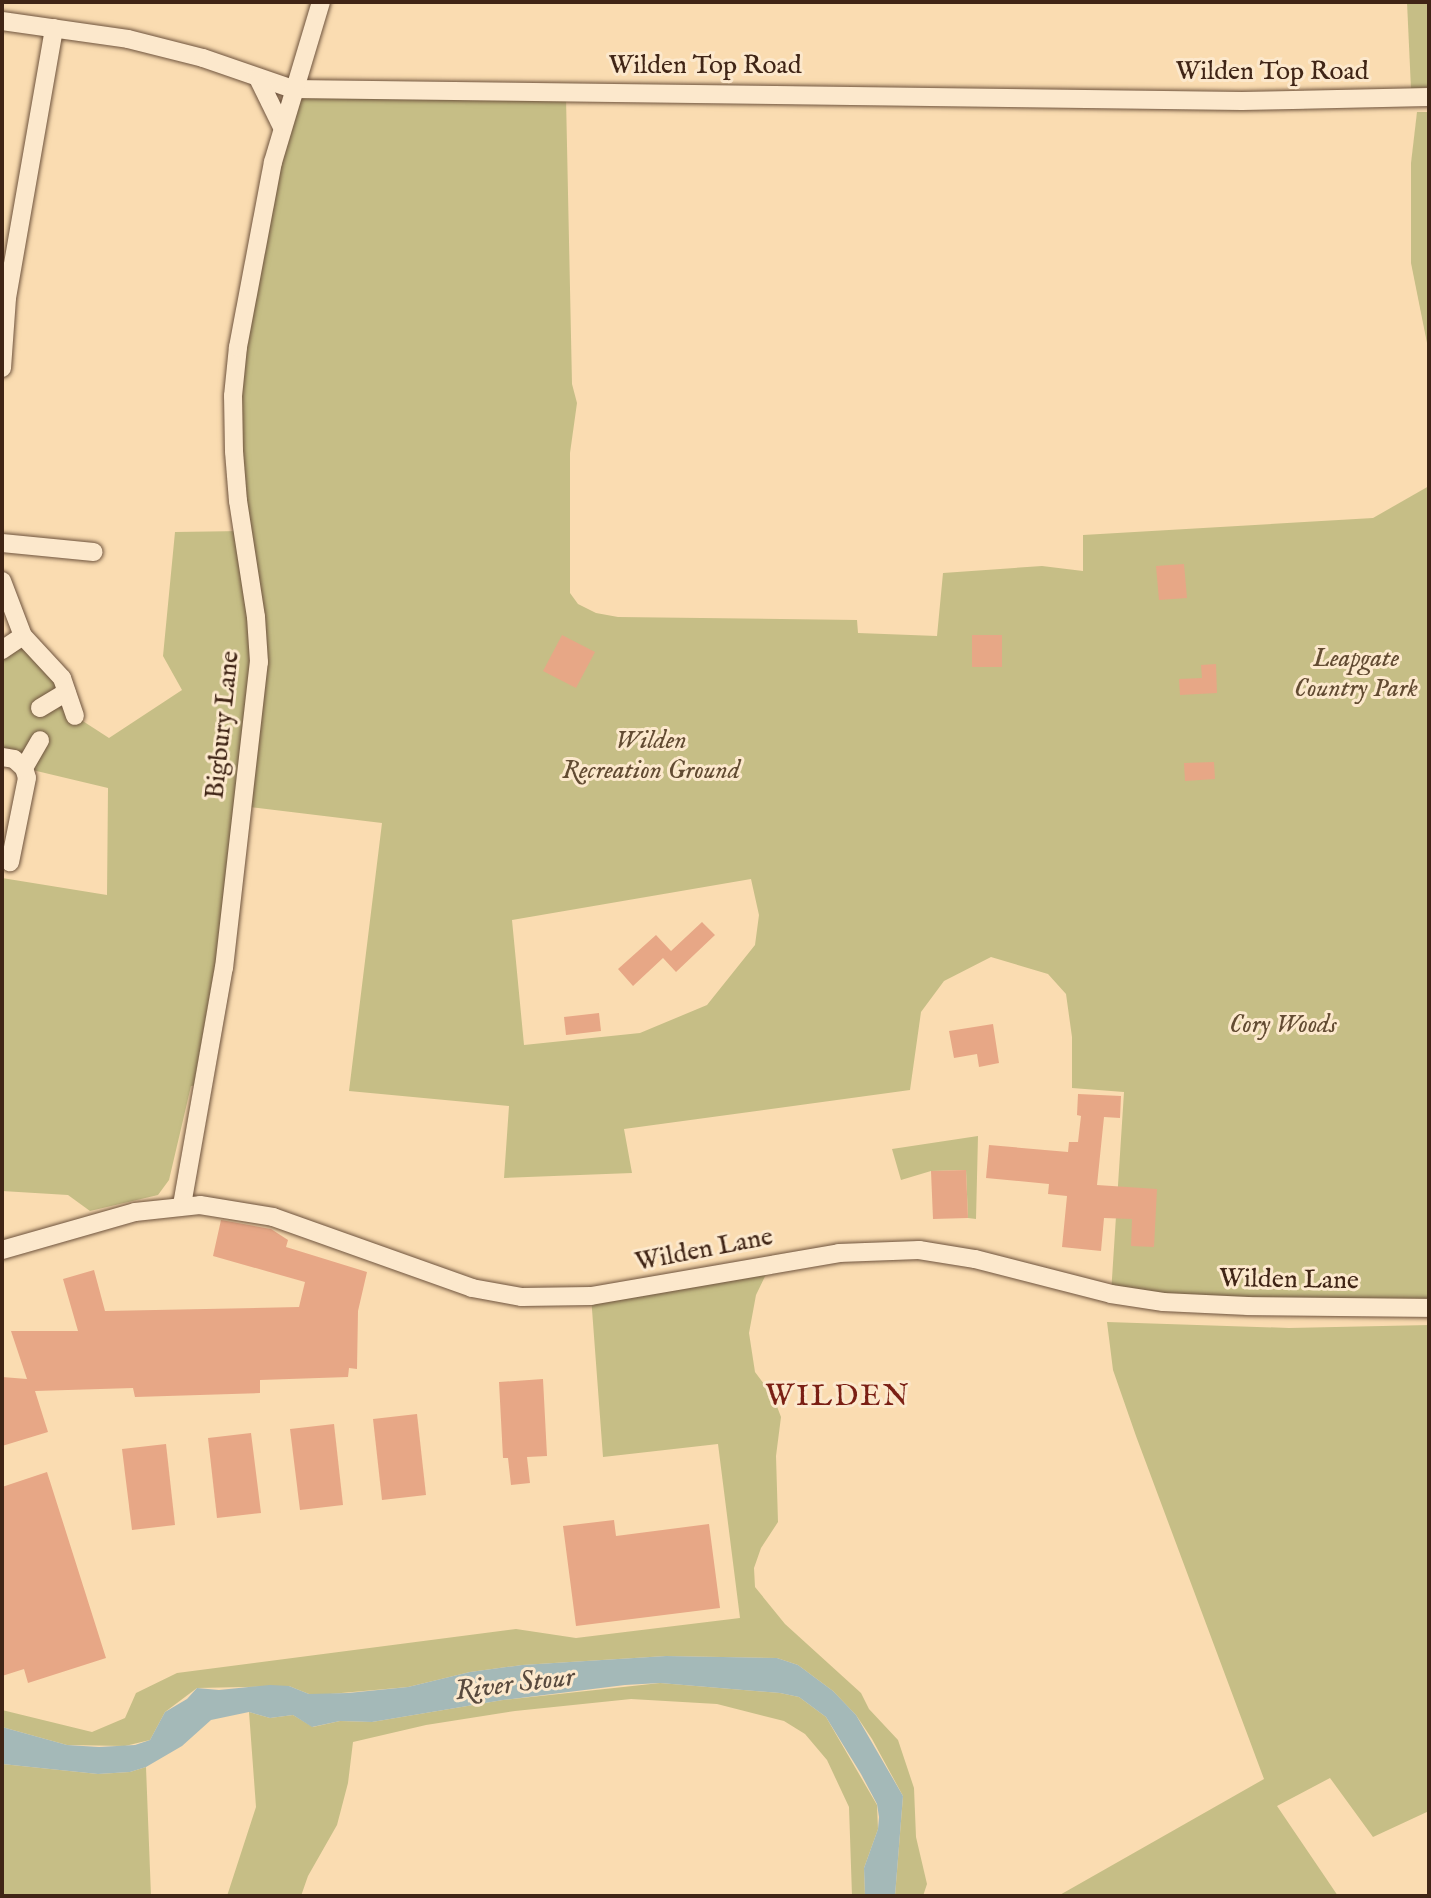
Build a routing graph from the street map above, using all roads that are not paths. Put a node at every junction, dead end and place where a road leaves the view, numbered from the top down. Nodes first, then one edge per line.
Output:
1 (321, 2) edge
2 (2, 21) edge
3 (54, 28) junction
4 (258, 78) junction
5 (293, 89) junction
6 (1423, 97) edge
7 (282, 127) junction
8 (2, 368) edge
9 (2, 543) edge
10 (94, 552) dead end
11 (2, 582) edge
12 (23, 636) junction
13 (2, 650) edge
14 (67, 692) junction
15 (40, 708) dead end
16 (75, 716) dead end
17 (40, 740) dead end
18 (2, 757) edge
19 (24, 768) junction
20 (10, 862) dead end
21 (182, 1205) junction
22 (2, 1250) edge
23 (1429, 1308) edge

1 - 5 street, Bigbury Lane
2 - 3 street, Wilden Top Road
3 - 4 street, Wilden Top Road
3 - 8 street
4 - 5 street, Wilden Top Road
4 - 7 street
5 - 6 street, Wilden Top Road
5 - 7 street, Bigbury Lane
7 - 21 street, Bigbury Lane
9 - 10 street
11 - 12 street
12 - 13 street
12 - 14 street
14 - 15 street
14 - 16 street
17 - 19 street
18 - 19 street
19 - 20 street
21 - 22 street, Wilden Lane
21 - 23 street, Wilden Lane

